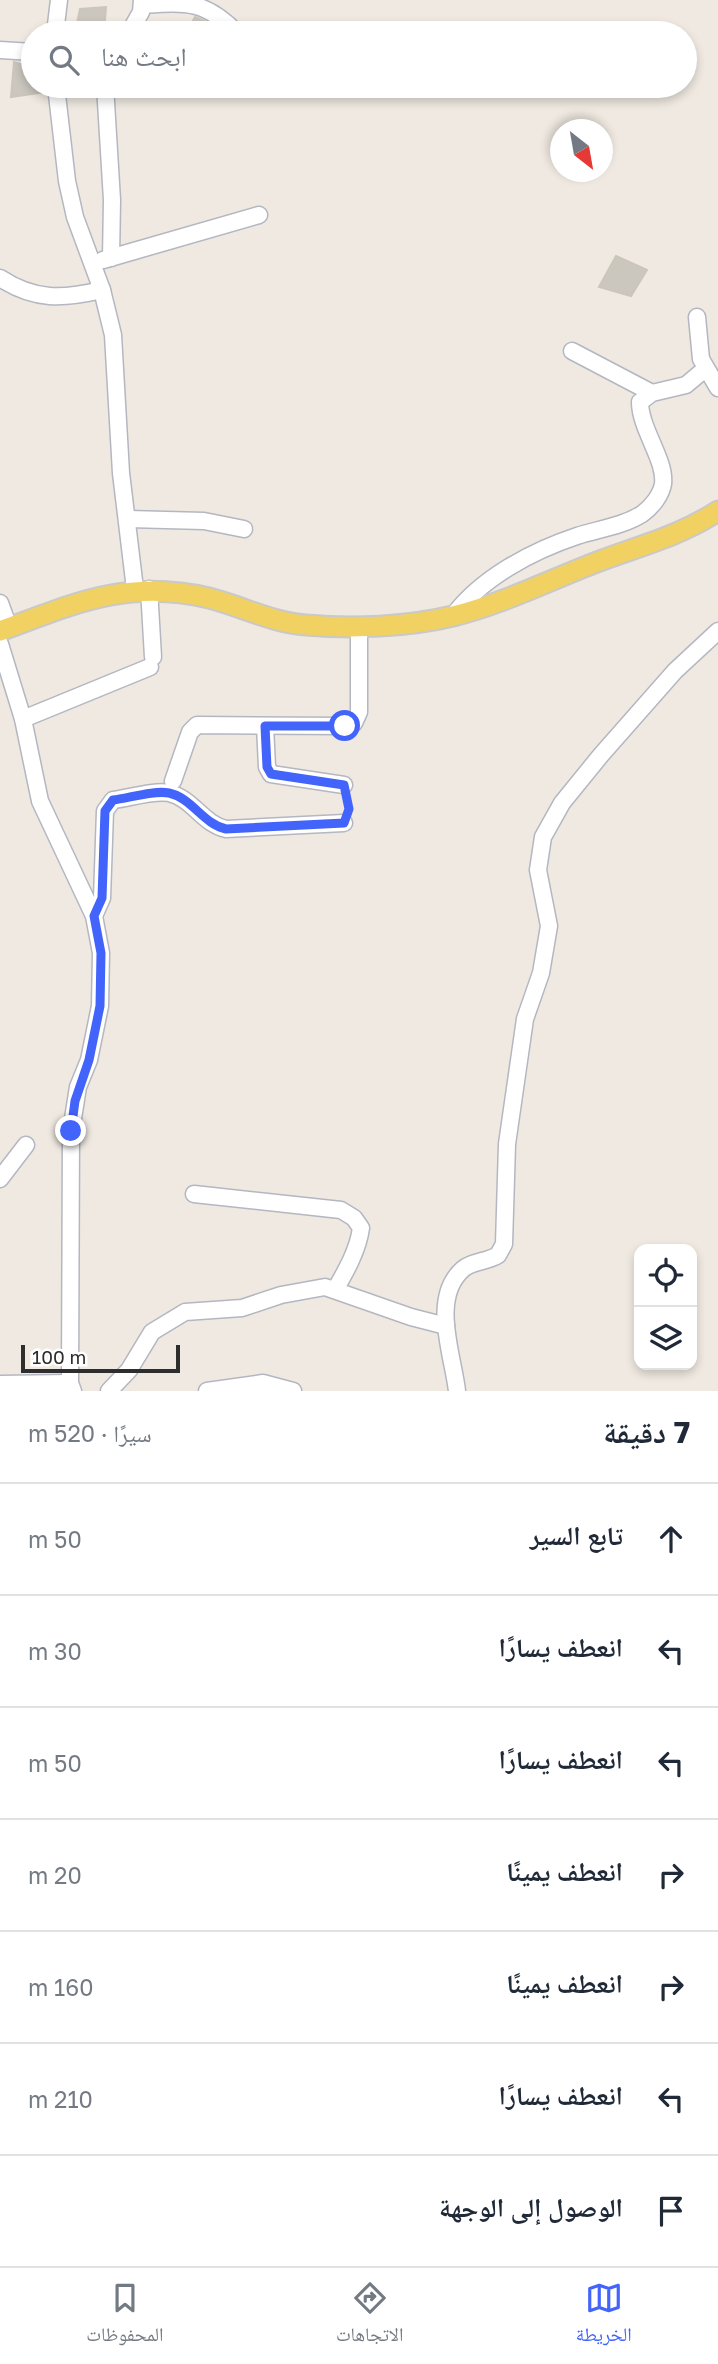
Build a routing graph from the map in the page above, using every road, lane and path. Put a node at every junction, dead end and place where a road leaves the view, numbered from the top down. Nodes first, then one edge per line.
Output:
1 (59, 0) edge
2 (142, 3) edge
3 (56, 21) edge
4 (134, 21) edge
5 (221, 21) edge
6 (0, 50) edge
7 (21, 51) edge
8 (58, 98) edge
9 (106, 98) edge
10 (259, 215) dead end
11 (111, 258) junction
12 (94, 262) junction
13 (0, 278) edge
14 (102, 290) junction
15 (697, 317) dead end
16 (572, 351) dead end
17 (705, 369) junction
18 (718, 388) edge
19 (652, 393) junction
20 (718, 511) edge
21 (128, 519) junction
22 (244, 529) dead end
23 (142, 589) junction
24 (0, 604) edge
25 (453, 616) junction
26 (359, 626) junction
27 (718, 631) edge
28 (3, 634) edge
29 (23, 719) junction
30 (265, 726) junction
31 (173, 781) dead end
32 (344, 785) joint
33 (344, 823) joint
34 (94, 916) junction
35 (26, 1145) dead end
36 (0, 1179) edge
37 (194, 1194) dead end
38 (335, 1290) junction
39 (446, 1326) junction
40 (0, 1384) edge
41 (72, 1387) edge
42 (109, 1391) edge
43 (206, 1391) edge
44 (293, 1391) edge
45 (457, 1391) edge

1 - 3 street
2 - 4 street
2 - 5 street
6 - 7 street
8 - 12 street
9 - 11 street
10 - 11 street
11 - 12 street
12 - 14 street
13 - 14 street
14 - 21 street
15 - 17 street
16 - 19 street
17 - 18 street
17 - 19 street
19 - 25 street
20 - 25 main road
21 - 22 street
21 - 23 street
23 - 26 main road
23 - 28 main road
23 - 29 street
24 - 28 street
25 - 26 main road
26 - 30 street
27 - 39 street
28 - 29 street
29 - 34 street
30 - 31 street
30 - 32 street
32 - 33 path
33 - 34 street
34 - 41 street
35 - 36 street
37 - 38 street
38 - 39 street
38 - 42 street
39 - 45 street
40 - 41 street
43 - 44 street

